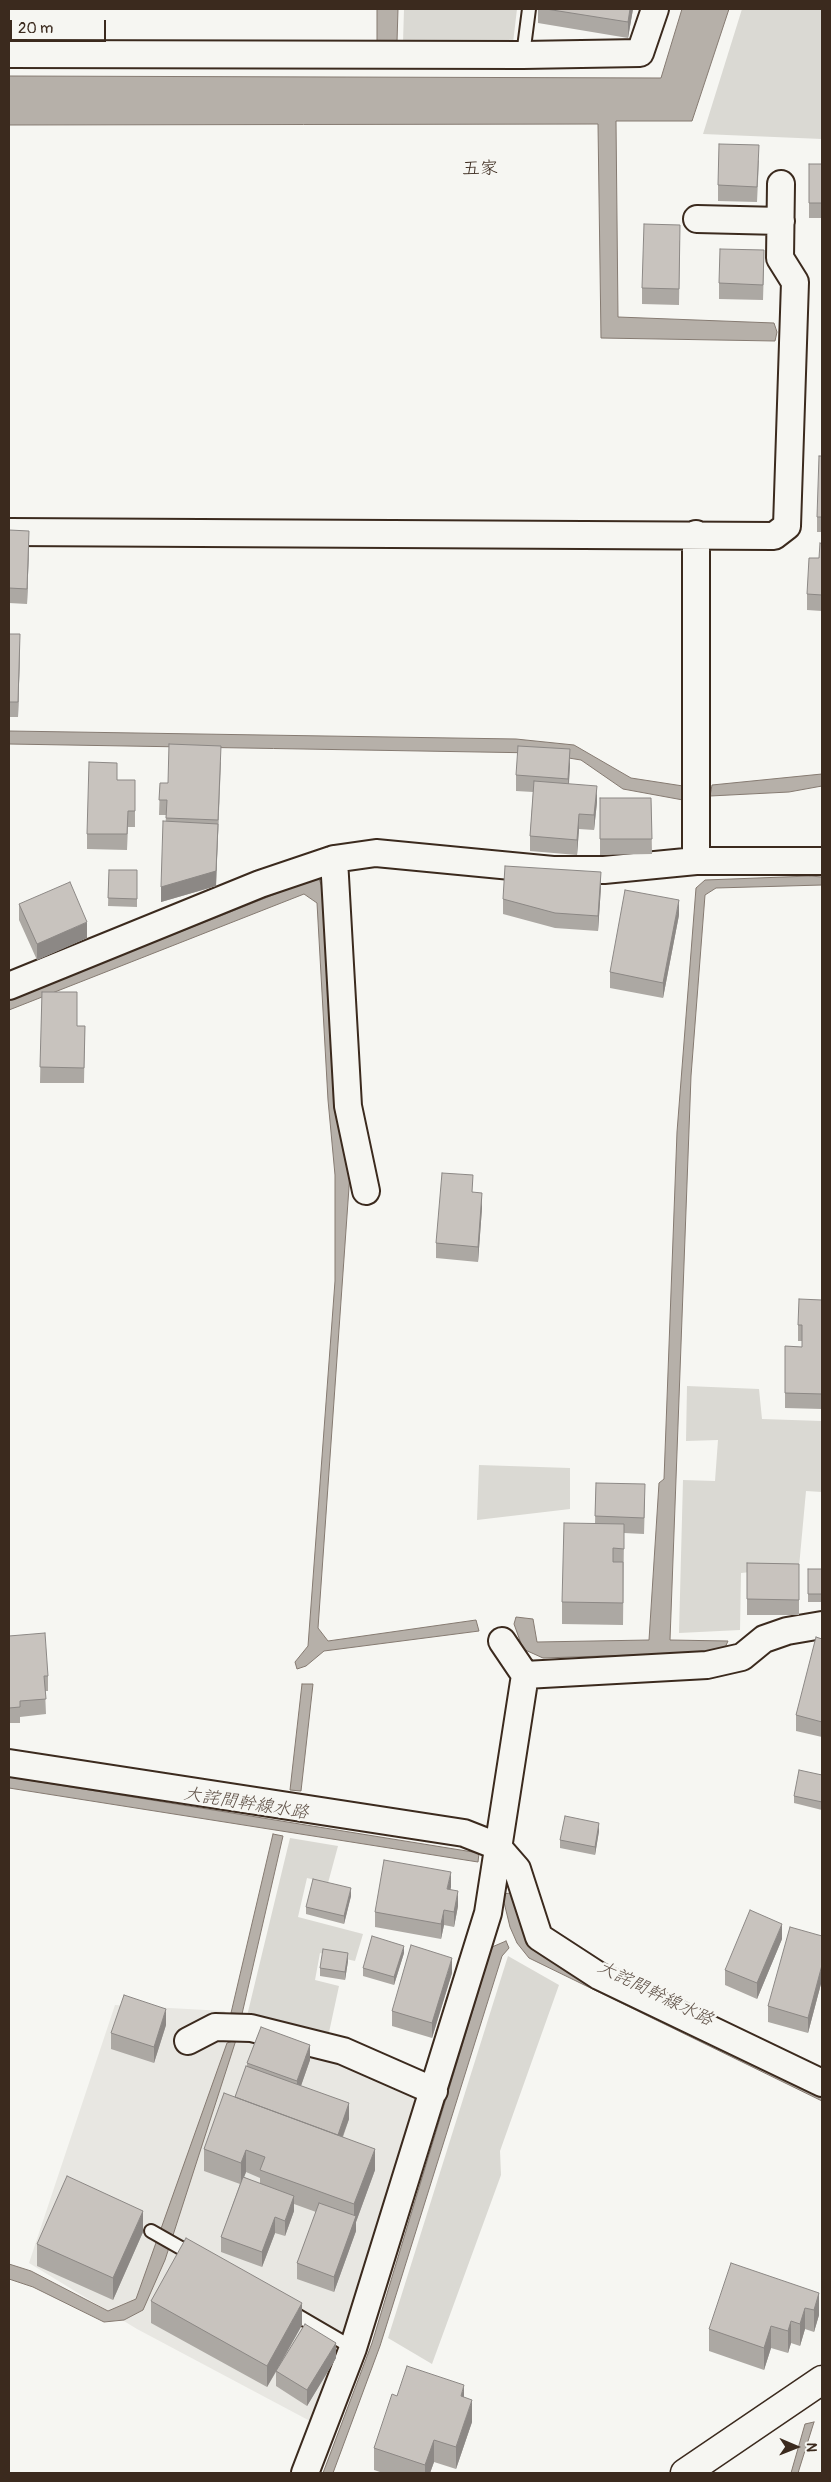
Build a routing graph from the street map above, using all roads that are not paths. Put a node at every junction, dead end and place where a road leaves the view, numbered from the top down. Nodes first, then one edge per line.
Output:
1 (529, 9) edge
2 (655, 9) edge
3 (9, 54) edge
4 (523, 55) junction
5 (781, 184) dead end
6 (697, 219) dead end
7 (781, 221) junction
8 (9, 532) edge
9 (696, 534) junction
10 (334, 860) junction
11 (822, 860) edge
12 (696, 861) junction
13 (9, 986) edge
14 (366, 1191) dead end
15 (822, 1625) edge
16 (502, 1641) dead end
17 (526, 1675) junction
18 (9, 1763) edge
19 (497, 1846) junction
20 (188, 2041) dead end
21 (822, 2083) edge
22 (434, 2091) junction
23 (151, 2231) dead end
24 (204, 2261) edge
25 (278, 2304) edge
26 (353, 2348) junction
27 (822, 2380) edge
28 (305, 2473) edge
29 (685, 2473) edge

1 - 4 lane
2 - 4 street
3 - 4 street
5 - 7 street
6 - 7 street
7 - 9 street
8 - 9 street
9 - 12 street
10 - 12 street
10 - 13 street
10 - 14 street
11 - 12 street
15 - 17 street
16 - 17 street
17 - 19 street
18 - 19 street
19 - 21 street
19 - 22 street
20 - 22 street
22 - 26 street
23 - 24 lane
25 - 26 lane
26 - 28 street
27 - 29 main road

